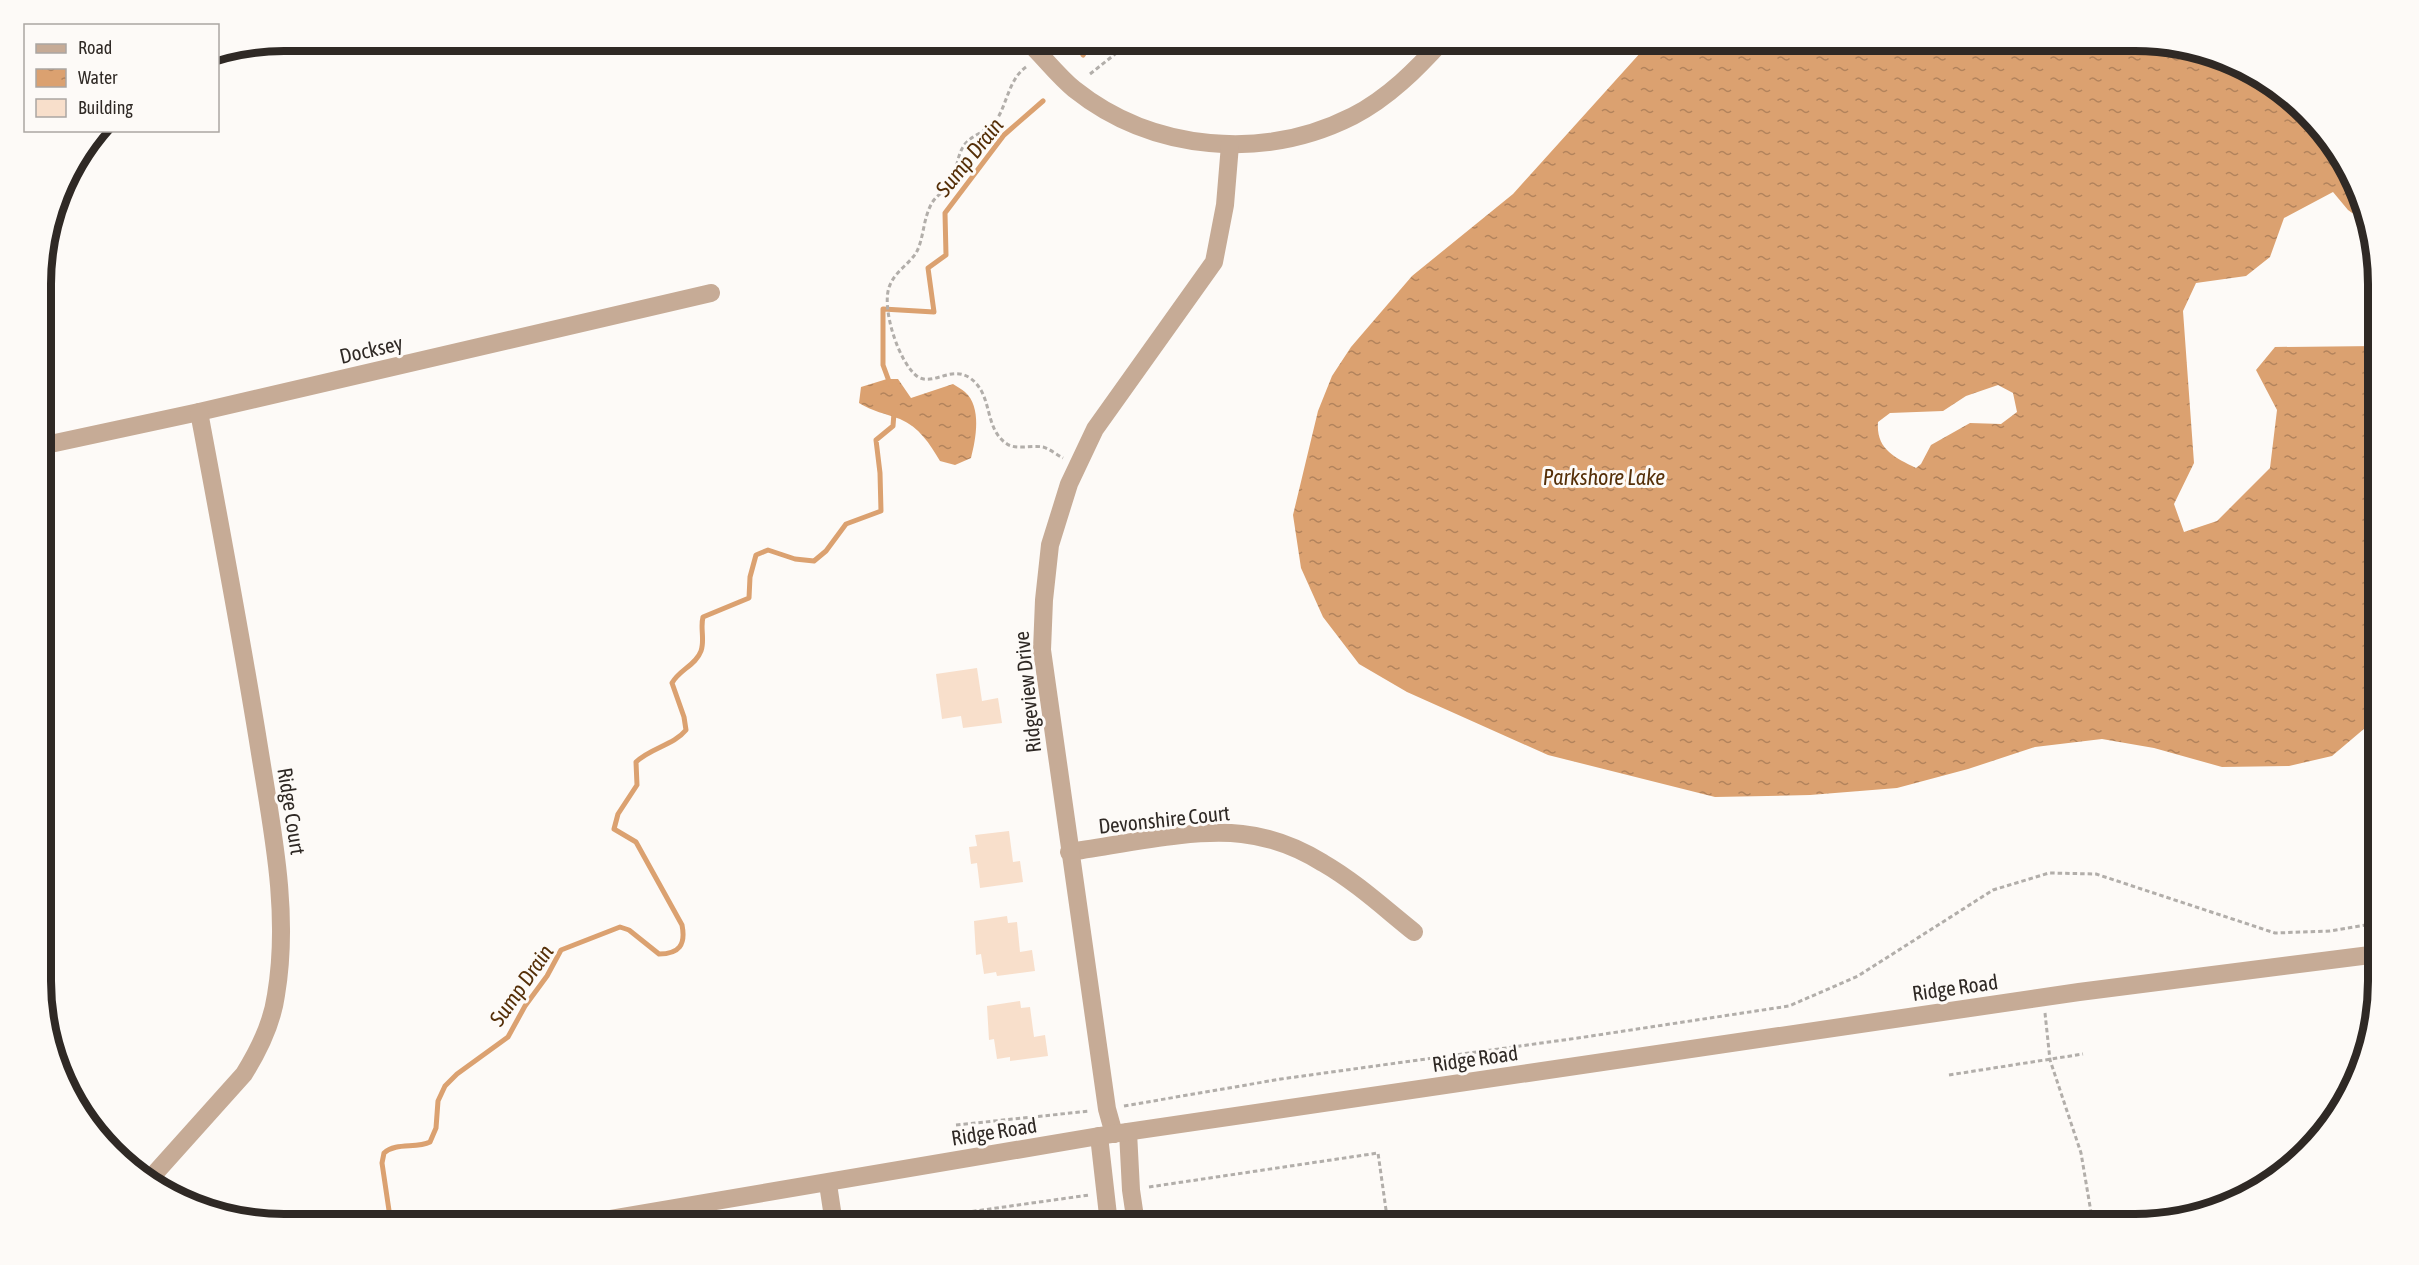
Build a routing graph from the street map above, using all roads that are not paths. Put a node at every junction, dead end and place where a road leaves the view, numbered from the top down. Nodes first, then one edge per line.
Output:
1 (1038, 51) edge
2 (1432, 51) edge
3 (1230, 145) junction
4 (711, 293) dead end
5 (199, 412) junction
6 (51, 444) edge
7 (1069, 852) junction
8 (1414, 932) dead end
9 (2368, 955) edge
10 (1114, 1134) junction
11 (155, 1176) edge
12 (828, 1184) junction
13 (642, 1214) edge
14 (832, 1214) edge
15 (1107, 1214) edge
16 (1135, 1214) edge

1 - 3 street
2 - 3 street
3 - 7 street, Ridgeview Drive
4 - 5 street, Docksey
5 - 6 street, Docksey
5 - 11 street, Ridge Court
7 - 8 street, Devonshire Court
7 - 10 street, Ridgeview Drive
9 - 10 street, Ridge Road
10 - 12 street, Ridge Road
10 - 15 street
10 - 16 street
12 - 13 street, Ridge Road
12 - 14 street

